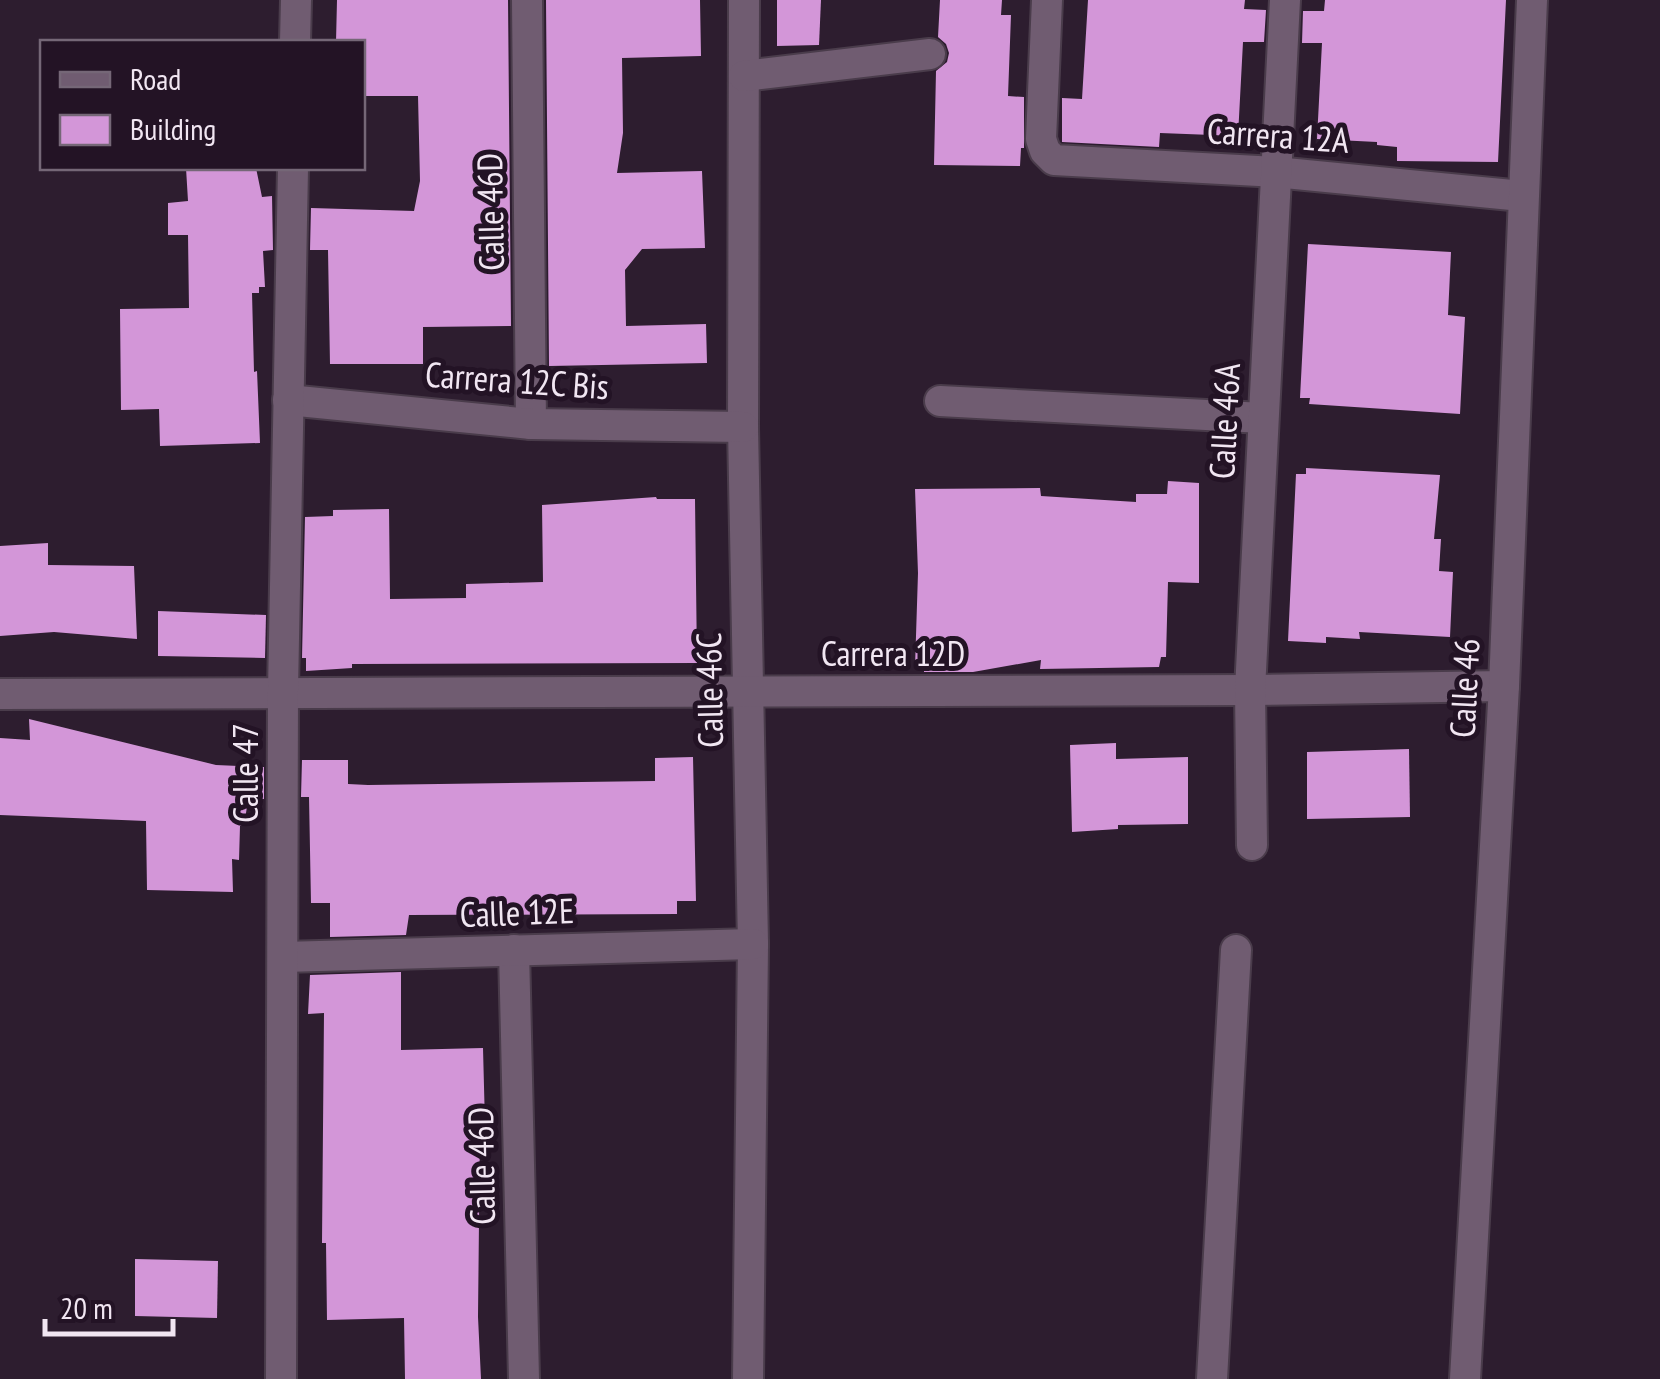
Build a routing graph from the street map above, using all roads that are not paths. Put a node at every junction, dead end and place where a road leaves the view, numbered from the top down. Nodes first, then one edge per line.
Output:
1 (296, 0) edge
2 (527, 0) edge
3 (744, 0) edge
4 (1047, 0) edge
5 (1285, 0) edge
6 (1532, 0) edge
7 (295, 40) edge
8 (930, 54) dead end
9 (744, 76) junction
10 (293, 170) edge
11 (1274, 172) junction
12 (1522, 196) junction
13 (288, 400) junction
14 (940, 401) dead end
15 (1263, 418) junction
16 (531, 424) junction
17 (743, 427) junction
18 (1504, 686) junction
19 (1250, 690) junction
20 (284, 691) junction
21 (747, 692) junction
22 (0, 694) edge
23 (1252, 845) dead end
24 (753, 944) junction
25 (514, 950) junction
26 (1236, 950) dead end
27 (282, 958) junction
28 (281, 1379) edge
29 (524, 1379) edge
30 (748, 1379) edge
31 (1212, 1379) edge
32 (1464, 1379) edge

1 - 7 street
2 - 16 street, Calle 46D
3 - 9 street, Calle 46C
4 - 11 street, Carrera 12A
5 - 11 street, Calle 46A
6 - 12 street, Calle 46
8 - 9 street
9 - 17 street, Calle 46C
10 - 13 street, Calle 47
11 - 12 street, Carrera 12A
11 - 15 street, Calle 46A
12 - 18 street, Calle 46
13 - 16 street, Carrera 12C Bis
13 - 20 street, Calle 47
14 - 15 street
15 - 19 street, Calle 46A
16 - 17 street, Carrera 12C Bis
17 - 21 street, Calle 46C
18 - 19 street, Carrera 12D
18 - 32 street, Calle 46
19 - 21 street, Carrera 12D
19 - 23 street, Calle 46A
20 - 21 street, Carrera 12D
20 - 22 street, Carrera 12D
20 - 27 street, Calle 47
21 - 24 street, Calle 46C
24 - 25 street, Calle 12E
24 - 30 street, Calle 46C
25 - 27 street, Calle 12E
25 - 29 street, Calle 46D
26 - 31 street
27 - 28 street, Calle 47

